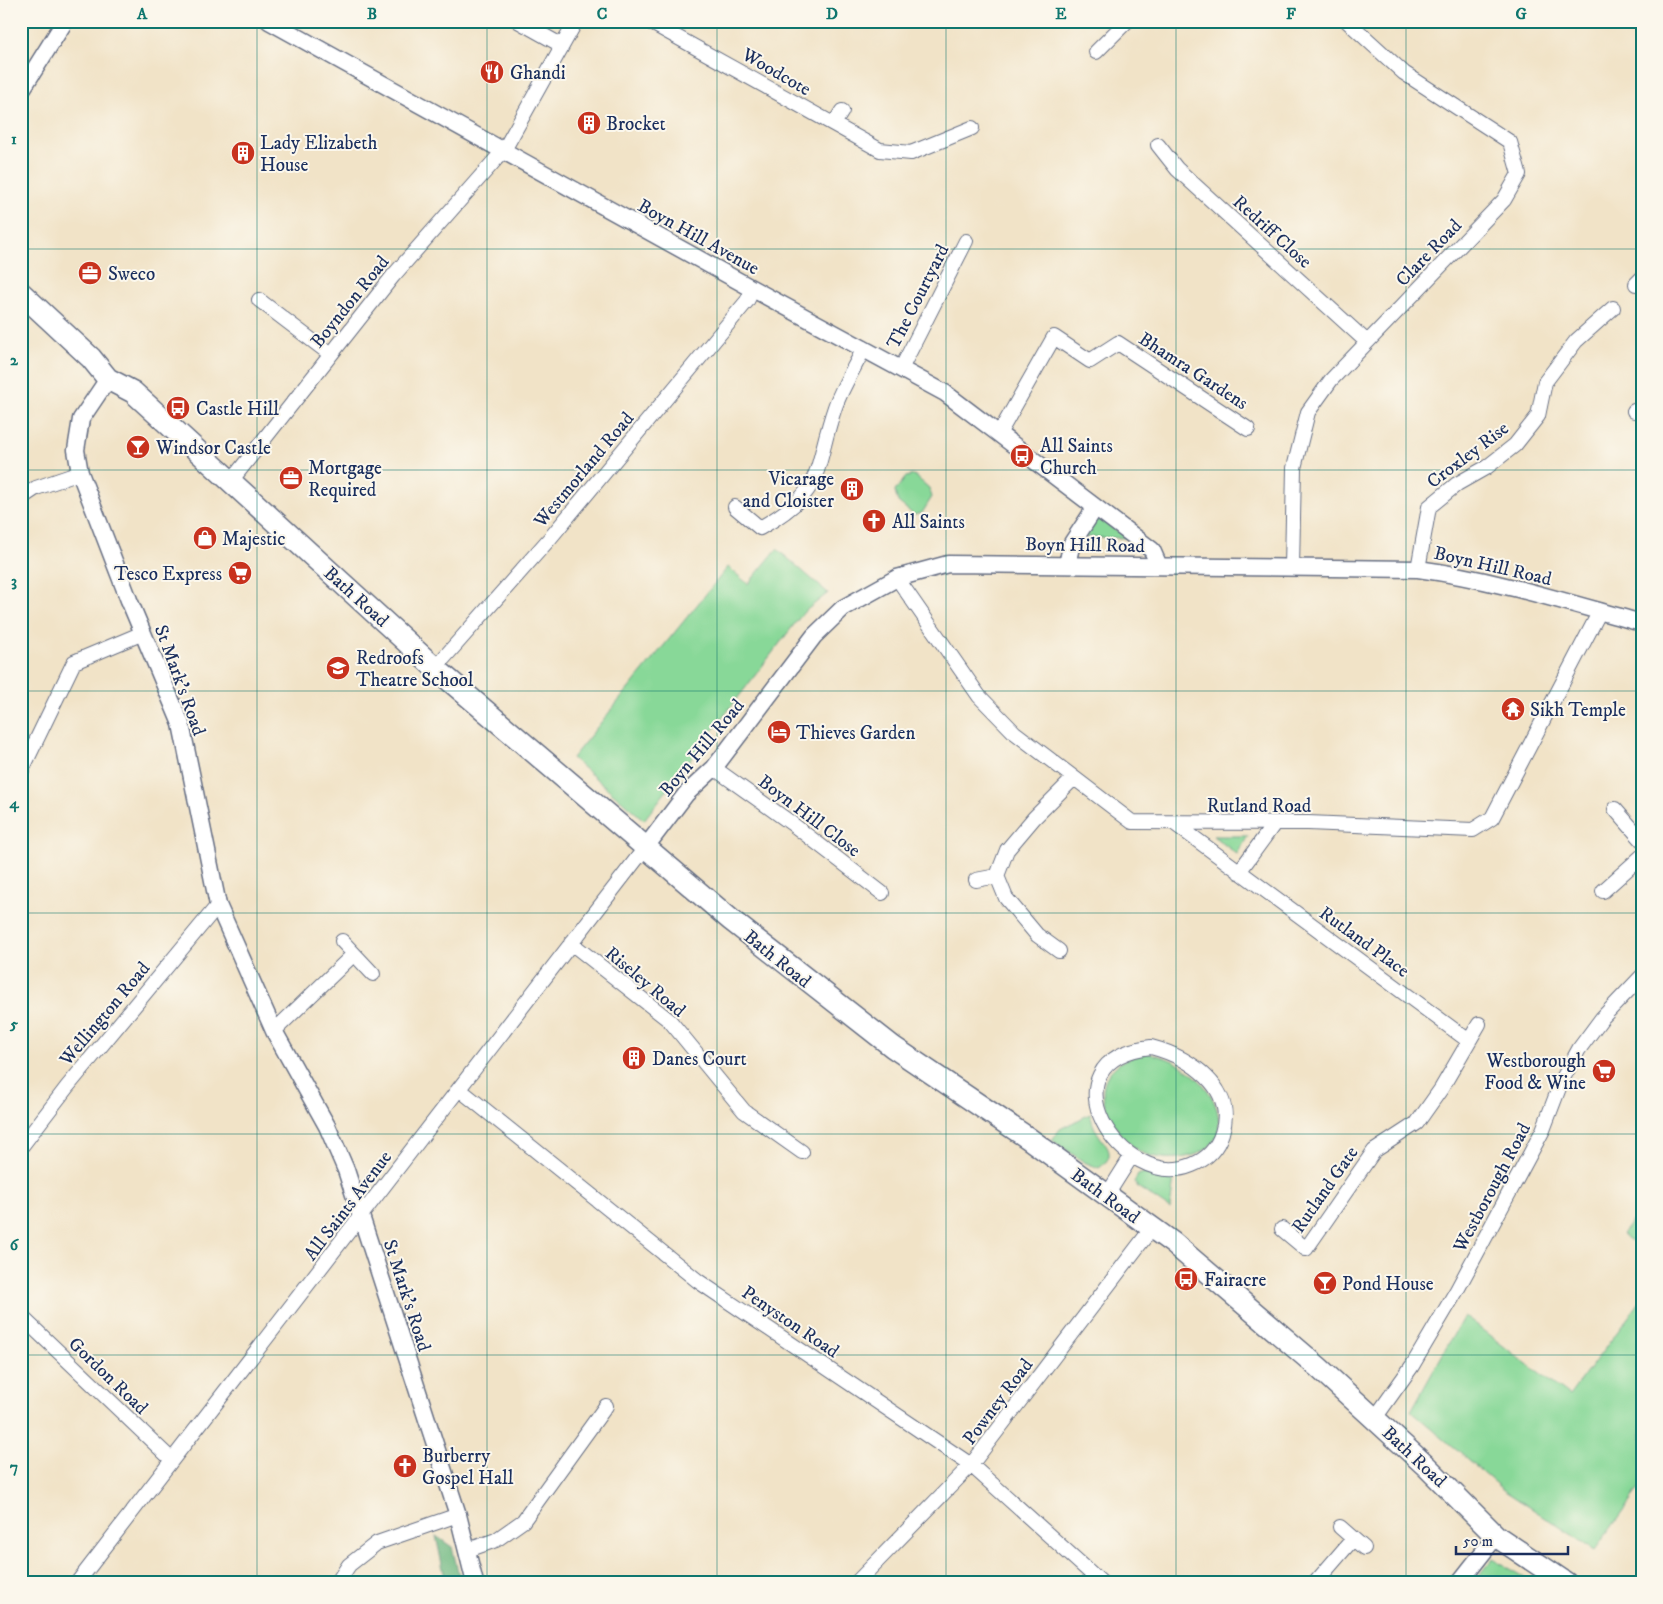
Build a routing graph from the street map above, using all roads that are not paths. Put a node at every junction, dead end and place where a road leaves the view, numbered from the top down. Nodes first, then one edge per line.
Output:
1 (64, 21) edge
2 (269, 21) edge
3 (518, 21) edge
4 (576, 21) edge
5 (648, 21) edge
6 (1127, 21) edge
7 (1347, 21) edge
8 (562, 45) junction
9 (1096, 52) dead end
10 (21, 91) edge
11 (842, 111) dead end
12 (834, 124) junction
13 (972, 128) dead end
14 (1158, 145) dead end
15 (504, 150) junction
16 (966, 241) dead end
17 (753, 289) junction
18 (21, 293) edge
19 (259, 300) dead end
20 (1613, 308) dead end
21 (1367, 342) junction
22 (864, 348) junction
23 (330, 354) junction
24 (902, 368) junction
25 (108, 379) junction
26 (1248, 429) dead end
27 (1000, 432) junction
28 (80, 473) junction
29 (230, 481) junction
30 (21, 498) edge
31 (736, 507) dead end
32 (1095, 508) junction
33 (1067, 564) junction
34 (1159, 566) junction
35 (1292, 568) junction
36 (1418, 569) junction
37 (897, 578) junction
38 (1600, 611) junction
39 (1642, 623) edge
40 (143, 633) junction
41 (435, 668) junction
42 (714, 768) junction
43 (21, 772) edge
44 (1073, 779) junction
45 (1615, 809) dead end
46 (1174, 823) junction
47 (1274, 824) junction
48 (1642, 840) edge
49 (645, 848) junction
50 (1642, 856) edge
51 (1239, 872) junction
52 (997, 876) junction
53 (976, 880) dead end
54 (1603, 891) dead end
55 (882, 893) dead end
56 (218, 904) junction
57 (342, 940) dead end
58 (571, 943) junction
59 (1059, 951) dead end
60 (354, 954) junction
61 (373, 974) dead end
62 (1642, 976) edge
63 (1479, 1024) dead end
64 (274, 1030) junction
65 (1468, 1041) junction
66 (459, 1090) junction
67 (21, 1147) edge
68 (802, 1152) dead end
69 (1131, 1156) junction
70 (1106, 1195) junction
71 (361, 1216) junction
72 (1152, 1228) junction
73 (1282, 1229) dead end
74 (21, 1316) edge
75 (606, 1406) dead end
76 (1374, 1418) junction
77 (172, 1460) junction
78 (971, 1466) junction
79 (458, 1516) junction
80 (1340, 1527) dead end
81 (1496, 1536) junction
82 (468, 1550) junction
83 (77, 1583) edge
84 (336, 1583) edge
85 (475, 1583) edge
86 (856, 1583) edge
87 (1102, 1583) edge
88 (1315, 1583) edge
89 (1459, 1583) edge
90 (1566, 1583) edge

1 - 10 street
2 - 15 street, Boyn Hill Avenue
3 - 8 street
4 - 8 street, Boyndon Road
5 - 12 street, Woodcote
6 - 9 street
7 - 21 street, Clare Road
8 - 15 street, Boyndon Road
11 - 12 street
12 - 13 street, Woodcote
14 - 21 street, Redriff Close
15 - 17 street, Boyn Hill Avenue
15 - 23 street, Boyndon Road
16 - 24 street, The Courtyard
17 - 22 street, Boyn Hill Avenue
17 - 41 street, Westmorland Road
18 - 25 main road, Bath Road
19 - 23 street
20 - 36 street, Croxley Rise
21 - 35 street, Clare Road
22 - 24 street, Boyn Hill Avenue
22 - 31 street
23 - 29 street, Boyndon Road
24 - 27 street, Boyn Hill Avenue
25 - 28 street, St Mark's Road
25 - 29 main road, Bath Road
26 - 27 street, Bhamra Gardens
27 - 32 street, Boyn Hill Avenue
28 - 30 street
28 - 40 street, St Mark's Road
29 - 41 main road, Bath Road
32 - 33 street
32 - 34 street, Boyn Hill Avenue
33 - 34 street, Boyn Hill Road
33 - 37 street, Boyn Hill Road
34 - 35 street, Boyn Hill Road
35 - 36 street, Boyn Hill Road
36 - 38 street, Boyn Hill Road
37 - 42 street, Boyn Hill Road
37 - 44 street, Rutland Road
38 - 39 street, Boyn Hill Road
38 - 47 street, Rutland Road
40 - 43 street
40 - 56 street, St Mark's Road
41 - 49 main road, Bath Road
42 - 49 street, Boyn Hill Road
42 - 55 street, Boyn Hill Close
44 - 46 street, Rutland Road
44 - 52 street
45 - 48 street
46 - 47 street, Rutland Road
46 - 51 street, Rutland Place
47 - 51 street
49 - 58 street, All Saints Avenue
49 - 70 main road, Bath Road
50 - 54 street
51 - 65 street, Rutland Place
52 - 53 street
52 - 59 street
56 - 64 street, St Mark's Road
56 - 67 street, Wellington Road
57 - 60 street
58 - 66 street, All Saints Avenue
58 - 68 street, Riseley Road
60 - 61 street
60 - 64 street
62 - 76 street, Westborough Road
63 - 65 street
64 - 71 street, St Mark's Road
65 - 73 street, Rutland Gate
66 - 71 street, All Saints Avenue
66 - 78 street, Penyston Road
69 - 69 street
69 - 70 street
70 - 72 main road, Bath Road
71 - 77 street, All Saints Avenue
71 - 79 street, St Mark's Road
72 - 76 main road, Bath Road
72 - 78 street, Powney Road
74 - 77 street, Gordon Road
75 - 82 street
76 - 81 main road, Bath Road
77 - 83 street, All Saints Avenue
78 - 86 street, Powney Road
78 - 87 street, Penyston Road
79 - 82 street, St Mark's Road
79 - 84 street
80 - 88 street
81 - 89 street
81 - 90 main road, Bath Road
82 - 85 street, St Mark's Road

